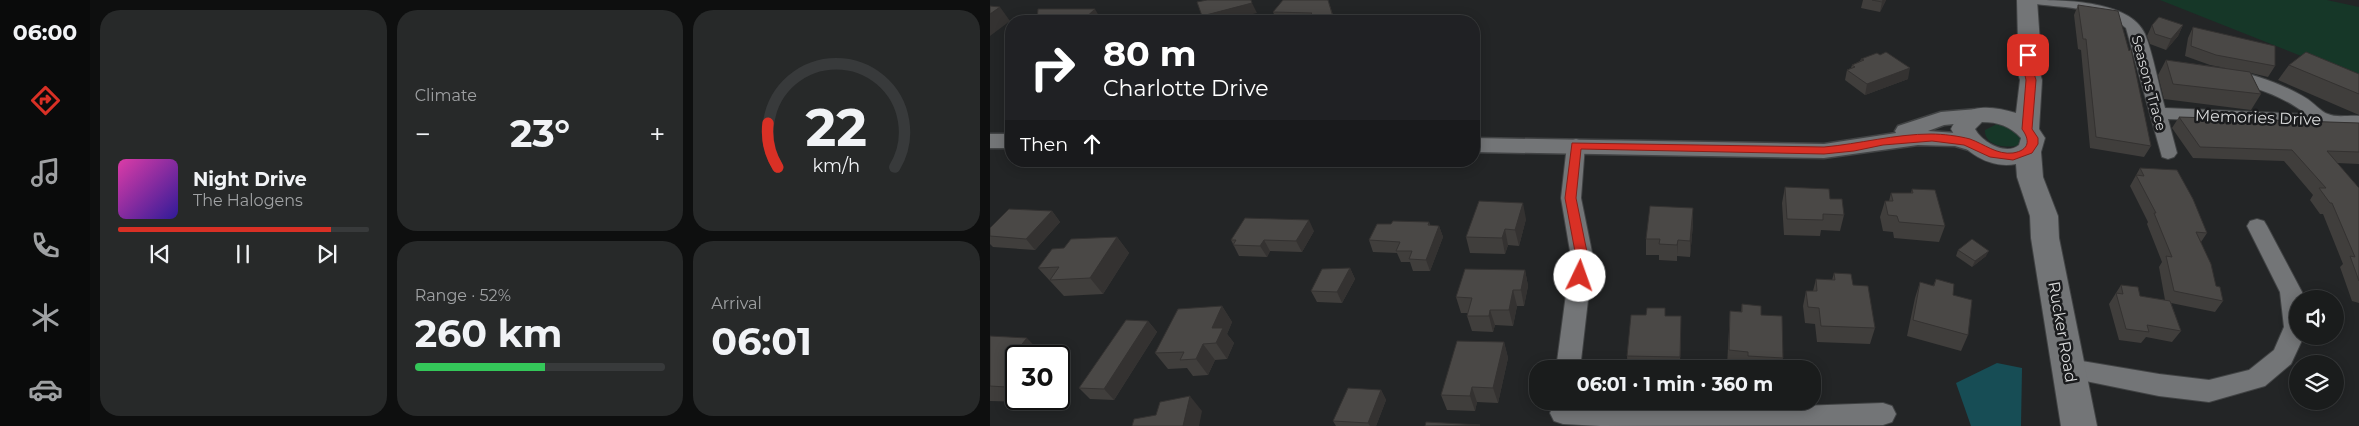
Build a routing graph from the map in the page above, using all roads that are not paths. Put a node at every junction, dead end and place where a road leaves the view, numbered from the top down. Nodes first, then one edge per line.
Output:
1 (2027, 0) edge
2 (2036, 0) edge
3 (2144, 64) junction
4 (2163, 66) dead end
5 (2027, 67) junction
6 (2209, 73) edge
7 (2158, 113) junction
8 (1981, 116) junction
9 (2324, 120) junction
10 (2359, 122) edge
11 (2027, 140) junction
12 (990, 141) edge
13 (1005, 141) edge
14 (1883, 142) junction
15 (1480, 145) edge
16 (1576, 146) junction
17 (1976, 146) junction
18 (2168, 152) dead end
19 (2257, 226) dead end
20 (2045, 238) junction
21 (1569, 360) edge
22 (2070, 369) junction
23 (1562, 413) edge
24 (1882, 414) dead end
25 (2079, 426) edge

1 - 5 main road, Rucker Road
2 - 3 street, Seasons Trace
3 - 4 street
3 - 7 street, Seasons Trace
5 - 8 main road, Rucker Road
5 - 11 main road, Rucker Road
6 - 9 street
7 - 9 street, Memories Drive
7 - 18 street, Seasons Trace
8 - 11 main road
8 - 14 street
8 - 17 main road
9 - 10 street, Memories Drive
11 - 17 main road
11 - 20 main road, Rucker Road
12 - 13 street
14 - 16 street
14 - 17 street
15 - 16 street
16 - 21 street
17 - 20 main road, Rucker Road
19 - 22 street
20 - 22 main road, Rucker Road
22 - 25 main road, Rucker Road
23 - 24 street

